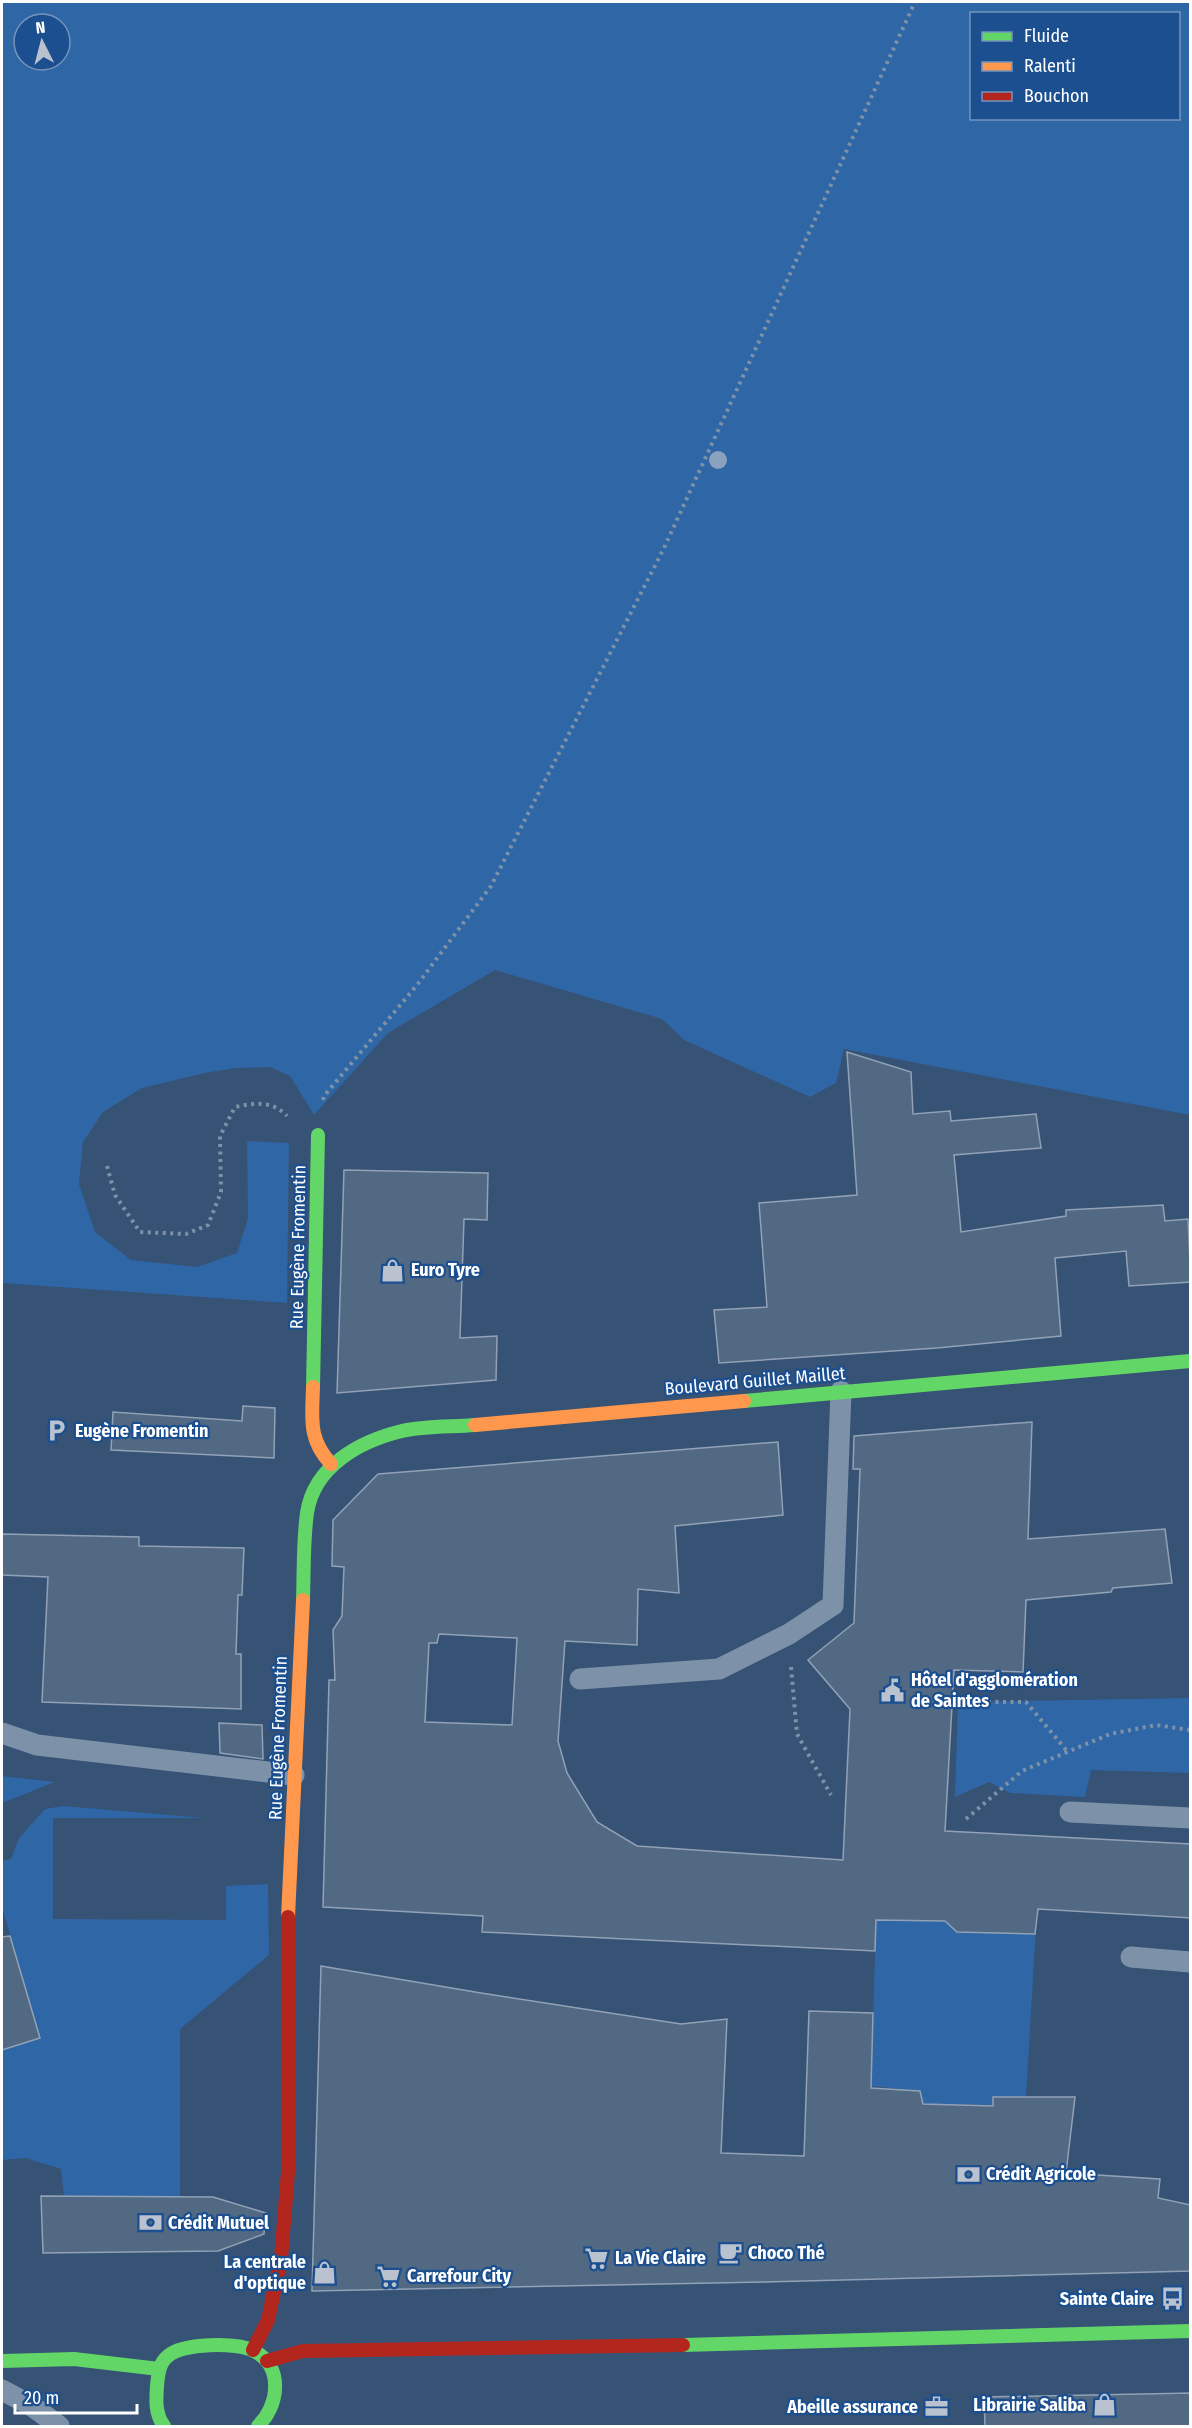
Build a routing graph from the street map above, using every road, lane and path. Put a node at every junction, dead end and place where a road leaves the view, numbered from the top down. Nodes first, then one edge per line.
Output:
1 (915, 2) edge
2 (294, 1122) dead end
3 (318, 1135) joint
4 (107, 1166) dead end
5 (1191, 1361) edge
6 (841, 1391) junction
7 (331, 1464) junction
8 (789, 1634) junction
9 (580, 1679) dead end
10 (958, 1702) dead end
11 (1191, 1730) edge
12 (2, 1732) edge
13 (1067, 1751) junction
14 (294, 1775) junction
15 (831, 1795) dead end
16 (1070, 1812) dead end
17 (1191, 1818) edge
18 (966, 1819) dead end
19 (1131, 1957) dead end
20 (1191, 1962) edge
21 (1191, 2331) edge
22 (253, 2350) junction
23 (2, 2361) edge
24 (267, 2361) junction
25 (159, 2369) junction
26 (2, 2390) edge
27 (59, 2427) edge
28 (164, 2427) edge
29 (258, 2427) edge

1 - 3 path
2 - 4 path
3 - 7 street, Rue Eugène Fromentin
5 - 6 street, Boulevard Guillet Maillet
6 - 7 street, Boulevard Guillet Maillet
6 - 8 lane
7 - 14 street, Rue Eugène Fromentin
8 - 9 lane
8 - 15 path
10 - 13 path
11 - 13 path
12 - 14 lane
13 - 18 path
14 - 22 street, Rue Eugène Fromentin
16 - 17 lane
19 - 20 lane
21 - 24 street
22 - 24 street
22 - 25 street
23 - 25 street
24 - 29 street
25 - 28 street
26 - 27 lane

